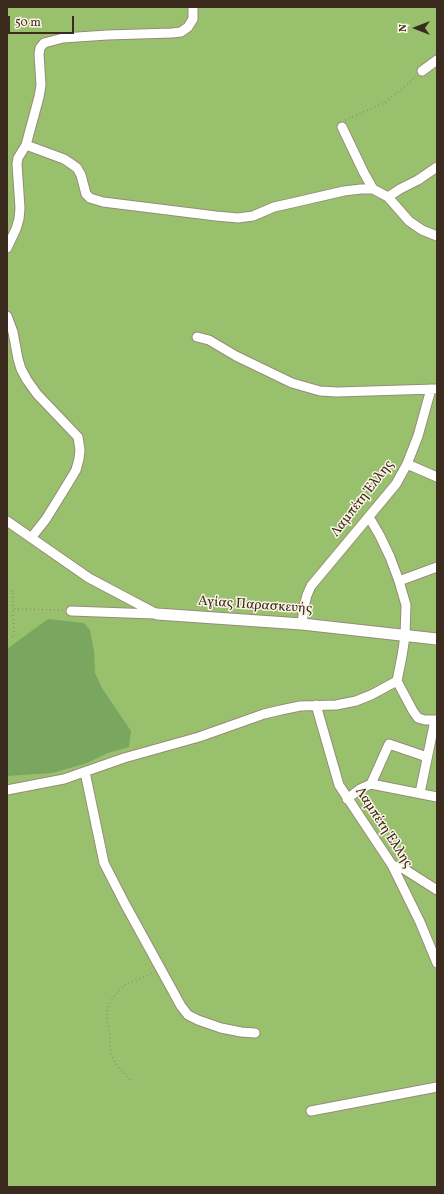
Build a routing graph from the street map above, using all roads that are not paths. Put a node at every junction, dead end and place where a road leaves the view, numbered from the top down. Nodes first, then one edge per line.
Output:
1 (193, 7) edge
2 (437, 60) edge
3 (422, 71) road end
4 (342, 127) road end
5 (26, 145) junction
6 (437, 167) edge
7 (373, 189) junction
8 (388, 197) junction
9 (437, 236) edge
10 (7, 248) edge
11 (7, 316) edge
12 (196, 338) dead end
13 (434, 389) edge
14 (407, 464) junction
15 (437, 477) edge
16 (369, 517) junction
17 (7, 521) edge
18 (31, 538) junction
19 (437, 567) edge
20 (399, 581) junction
21 (71, 611) road end
22 (157, 614) junction
23 (302, 624) junction
24 (405, 636) junction
25 (437, 640) edge
26 (397, 681) junction
27 (316, 705) junction
28 (436, 720) edge
29 (427, 757) junction
30 (85, 772) junction
31 (371, 784) junction
32 (7, 790) edge
33 (420, 793) junction
34 (437, 797) edge
35 (347, 799) junction
36 (392, 865) junction
37 (437, 890) edge
38 (437, 963) edge
39 (256, 1033) dead end
40 (437, 1087) edge
41 (311, 1111) dead end

1 - 5 street
2 - 3 street
4 - 7 street
5 - 7 street
5 - 10 street
6 - 8 street
7 - 8 street
8 - 9 street
11 - 18 street
12 - 13 street
13 - 14 street, Λαμπέτη Έλλης
14 - 15 street
14 - 16 street, Λαμπέτη Έλλης
16 - 20 street
16 - 23 street, Λαμπέτη Έλλης
17 - 18 street
18 - 22 street
19 - 20 street
20 - 24 street
21 - 22 street, Αγίας Παρασκευής
22 - 23 street, Αγίας Παρασκευής
23 - 24 street, Αγίας Παρασκευής
24 - 25 street, Αγίας Παρασκευής
24 - 26 street
26 - 27 street
26 - 28 street
27 - 30 street
27 - 35 street, Λαμπέτη Έλλης
28 - 29 street
29 - 31 street
29 - 33 street
30 - 32 street
30 - 39 street
31 - 33 street
31 - 35 street
33 - 34 street
35 - 36 street, Λαμπέτη Έλλης
36 - 37 street
36 - 38 street, Λαμπέτη Έλλης
40 - 41 street

